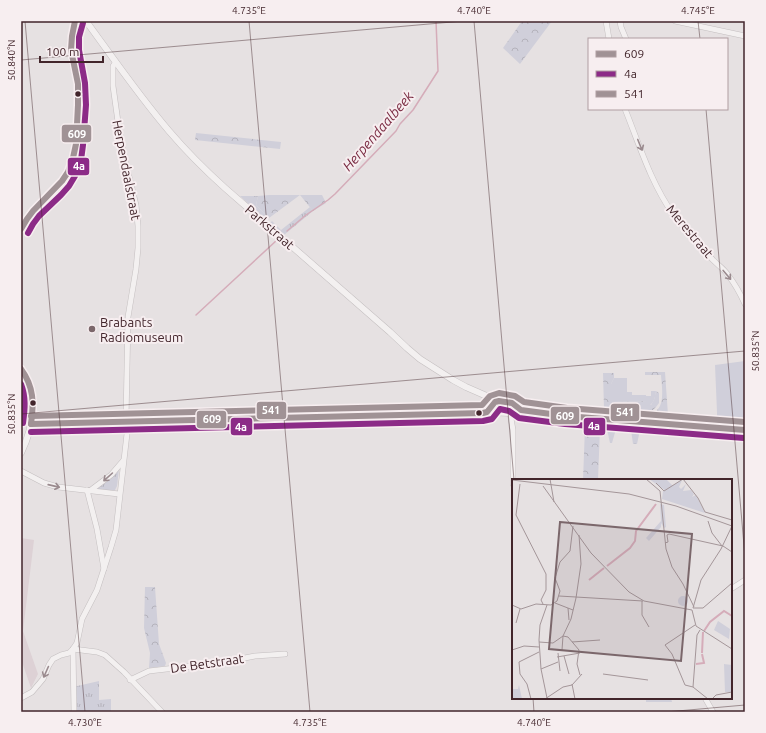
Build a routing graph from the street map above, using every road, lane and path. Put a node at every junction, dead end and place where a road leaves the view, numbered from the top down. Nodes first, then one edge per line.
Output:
1 (75, 21) edge
2 (86, 21) edge
3 (606, 21) edge
4 (620, 21) edge
5 (675, 21) edge
6 (745, 36) edge
7 (609, 38) edge
8 (626, 38) edge
9 (116, 62) junction
10 (625, 110) edge
11 (21, 229) edge
12 (745, 304) edge
13 (21, 369) edge
14 (514, 405) junction
15 (495, 406) junction
16 (521, 410) junction
17 (487, 412) joint
18 (511, 412) junction
19 (127, 422) junction
20 (31, 424) junction
21 (745, 430) edge
22 (21, 453) edge
23 (123, 460) junction
24 (21, 471) edge
25 (513, 479) edge
26 (88, 490) junction
27 (119, 494) junction
28 (104, 570) junction
29 (745, 580) edge
30 (732, 589) edge
31 (73, 649) junction
32 (286, 654) dead end
33 (130, 680) junction
34 (21, 698) edge
35 (706, 699) edge
36 (74, 712) edge
37 (162, 712) edge
38 (713, 712) edge

1 - 11 street
2 - 9 street, Parkstraat
3 - 7 street
4 - 8 street
5 - 6 street
9 - 15 street, Parkstraat
9 - 19 street, Herpendaalstraat
10 -> 12 street, Merestraat
13 - 20 street
14 - 15 street
14 - 16 street
14 - 18 street
15 - 17 street
15 - 18 street
16 - 18 street
16 - 21 street
17 - 19 street
18 - 25 street
19 - 20 street
19 - 23 street, Herpendaalstraat
20 - 22 street
23 -> 26 street
23 - 27 street, Herpendaalstraat
24 -> 26 street
26 - 27 street
26 - 28 street
27 - 28 street, Herpendaalstraat
28 - 31 street, Herpendaalstraat
29 - 30 street
31 - 33 street
31 -> 34 street
31 - 36 street
32 - 33 street, De Betstraat
33 - 37 street
35 - 38 street

